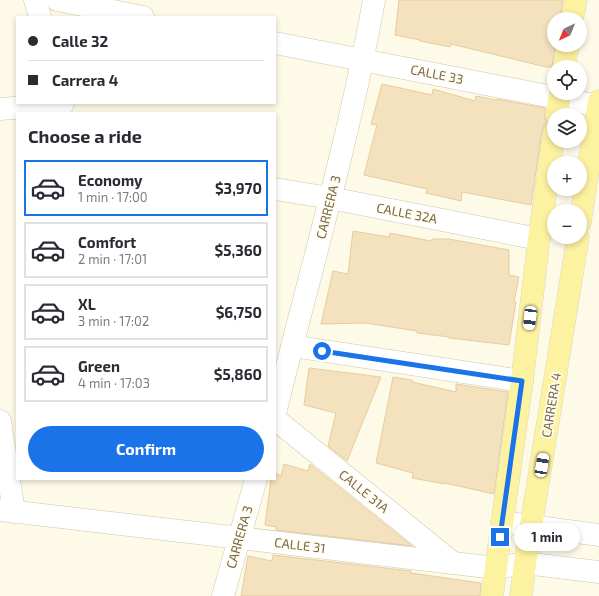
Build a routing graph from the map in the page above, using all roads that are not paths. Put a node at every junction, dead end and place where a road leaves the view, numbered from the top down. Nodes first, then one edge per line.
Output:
1 (35, 0) edge
2 (57, 0) edge
3 (374, 0) edge
4 (576, 0) edge
5 (573, 12) edge
6 (40, 16) edge
7 (138, 16) edge
8 (276, 43) edge
9 (363, 60) junction
10 (558, 102) edge
11 (599, 104) edge
12 (64, 107) edge
13 (0, 109) edge
14 (552, 148) edge
15 (276, 189) edge
16 (330, 198) junction
17 (583, 204) edge
18 (539, 239) junction
19 (577, 244) edge
20 (292, 346) junction
21 (522, 381) junction
22 (276, 410) edge
23 (276, 420) edge
24 (6, 421) edge
25 (256, 480) edge
26 (7, 511) edge
27 (502, 522) junction
28 (532, 526) junction
29 (599, 535) edge
30 (239, 538) junction
31 (453, 563) junction
32 (525, 563) junction
33 (496, 568) junction
34 (599, 572) edge
35 (223, 596) edge
36 (492, 596) edge
37 (521, 596) edge

1 - 6 street
2 - 7 street
3 - 9 street, CARRERA 3
4 - 5 main road
8 - 9 street, CALLE 33
9 - 10 street, CALLE 33
9 - 16 street, CARRERA 3
10 - 11 street, CALLE 33
11 - 17 main road
12 - 13 street
14 - 18 main road
15 - 16 street, CALLE 32A
16 - 18 street, CALLE 32A
16 - 20 street, CARRERA 3
18 - 21 main road
19 - 28 main road, CARRERA 4
20 - 21 street
20 - 22 street, CARRERA 3
21 - 27 main road
23 - 31 street, CALLE 31A
24 - 26 street
25 - 30 street, CARRERA 3
26 - 30 street, CALLE 31
27 - 28 street
27 - 33 main road
28 - 29 street
28 - 32 main road, CARRERA 4
30 - 31 street, CALLE 31
30 - 35 street, CARRERA 3
31 - 33 street, CALLE 31
32 - 33 street, CALLE 31
32 - 34 street, CALLE 31
32 - 37 main road, CARRERA 4
33 - 36 main road

